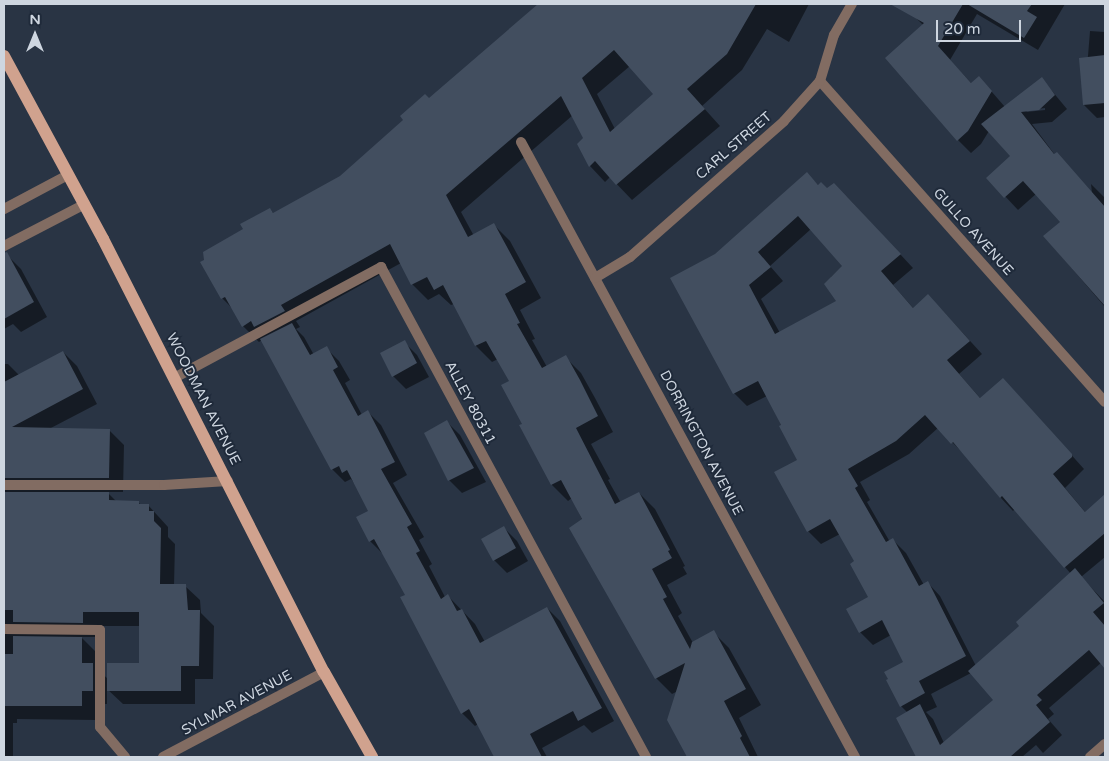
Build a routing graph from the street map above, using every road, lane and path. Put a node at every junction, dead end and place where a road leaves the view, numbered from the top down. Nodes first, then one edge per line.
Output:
1 (852, 4) edge
2 (4, 56) edge
3 (820, 81) junction
4 (521, 142) dead end
5 (68, 175) junction
6 (85, 204) junction
7 (4, 209) edge
8 (4, 246) edge
9 (595, 278) junction
10 (176, 377) junction
11 (1105, 402) edge
12 (228, 481) junction
13 (4, 485) edge
14 (4, 630) edge
15 (324, 672) junction
16 (1105, 744) edge
17 (125, 757) edge
18 (163, 757) edge
19 (372, 757) edge
20 (646, 757) edge
21 (856, 757) edge
22 (1090, 757) edge

1 - 3 street, CARL STREET
2 - 5 main road, WOODMAN AVENUE
3 - 9 street, CARL STREET
3 - 11 street, GULLO AVENUE
4 - 9 street, DORRINGTON AVENUE
5 - 6 main road, WOODMAN AVENUE
5 - 7 street
6 - 8 street
6 - 10 main road, WOODMAN AVENUE
9 - 21 street, DORRINGTON AVENUE
10 - 12 main road, WOODMAN AVENUE
10 - 20 street, ALLEY 80311
12 - 13 street
12 - 15 main road, WOODMAN AVENUE
14 - 17 street
15 - 18 street, SYLMAR AVENUE
15 - 19 main road, WOODMAN AVENUE
16 - 22 street

